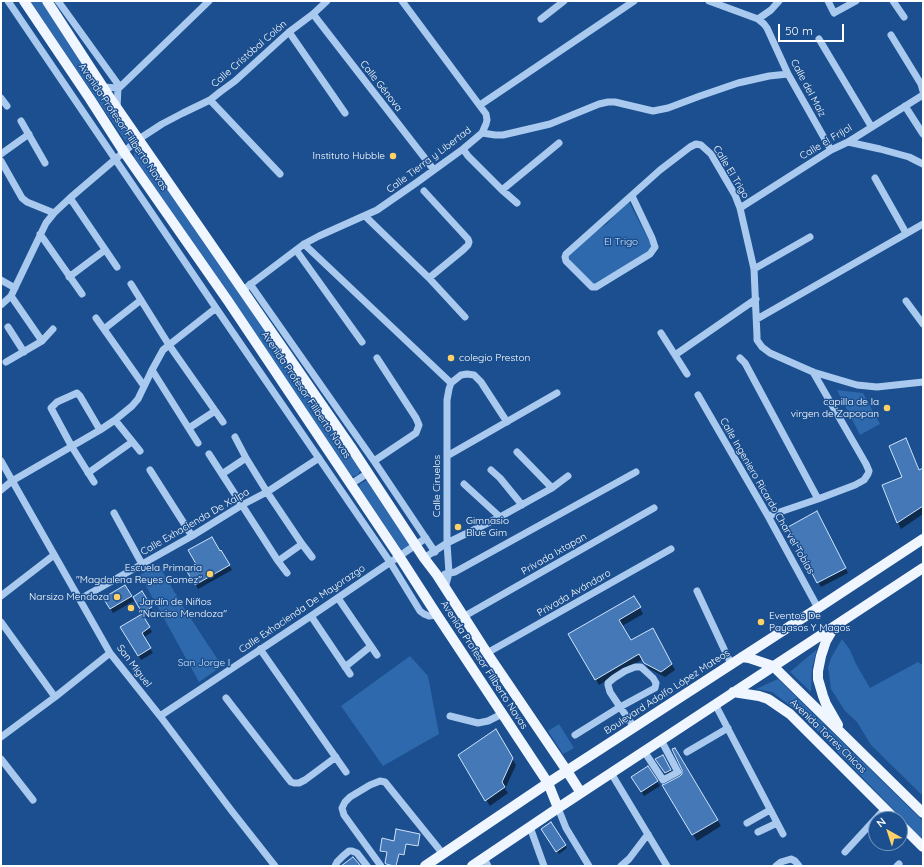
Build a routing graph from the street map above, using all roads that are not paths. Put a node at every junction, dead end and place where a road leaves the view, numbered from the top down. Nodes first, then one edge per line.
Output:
1 (8, 1) edge
2 (24, 1) edge
3 (46, 1) edge
4 (58, 1) edge
5 (209, 1) edge
6 (327, 1) edge
7 (402, 1) edge
8 (564, 1) edge
9 (634, 1) edge
10 (709, 1) edge
11 (779, 1) edge
12 (828, 1) edge
13 (856, 1) edge
14 (893, 1) edge
15 (313, 14) junction
16 (904, 17) dead end
17 (541, 19) dead end
18 (758, 19) junction
19 (289, 32) junction
20 (890, 35) dead end
21 (819, 39) dead end
22 (788, 74) junction
23 (103, 87) junction
24 (119, 88) junction
25 (923, 91) edge
26 (923, 95) edge
27 (1, 98) edge
28 (210, 100) junction
29 (480, 105) junction
30 (7, 106) dead end
31 (905, 106) junction
32 (118, 108) junction
33 (345, 113) dead end
34 (21, 121) dead end
35 (871, 126) junction
36 (482, 133) junction
37 (29, 134) junction
38 (923, 134) edge
39 (139, 139) junction
40 (848, 142) junction
41 (559, 143) dead end
42 (463, 149) junction
43 (831, 150) junction
44 (124, 152) junction
45 (1, 154) edge
46 (115, 159) junction
47 (1, 161) edge
48 (45, 163) dead end
49 (923, 164) edge
50 (434, 170) junction
51 (280, 174) dead end
52 (875, 178) dead end
53 (502, 190) junction
54 (424, 191) dead end
55 (632, 196) junction
56 (70, 198) junction
57 (517, 203) dead end
58 (740, 208) junction
59 (54, 213) junction
60 (365, 216) junction
61 (923, 224) edge
62 (906, 233) junction
63 (40, 234) junction
64 (810, 237) dead end
65 (304, 244) junction
66 (106, 250) junction
67 (296, 250) junction
68 (117, 267) dead end
69 (754, 269) junction
70 (69, 277) junction
71 (429, 278) junction
72 (1, 280) edge
73 (131, 284) dead end
74 (246, 287) junction
75 (15, 288) junction
76 (82, 294) dead end
77 (11, 296) junction
78 (756, 299) junction
79 (141, 300) junction
80 (906, 301) dead end
81 (1, 306) edge
82 (216, 308) junction
83 (465, 316) dead end
84 (96, 318) dead end
85 (757, 319) junction
86 (923, 324) edge
87 (8, 327) dead end
88 (54, 329) dead end
89 (104, 329) junction
90 (661, 333) dead end
91 (42, 340) junction
92 (362, 342) dead end
93 (169, 345) junction
94 (24, 352) junction
95 (675, 355) junction
96 (377, 358) dead end
97 (740, 358) dead end
98 (6, 362) dead end
99 (152, 370) junction
100 (813, 372) junction
101 (687, 374) dead end
102 (923, 382) edge
103 (451, 384) junction
104 (144, 386) junction
105 (557, 393) dead end
106 (698, 395) dead end
107 (215, 410) junction
108 (115, 420) junction
109 (223, 422) dead end
110 (507, 422) junction
111 (189, 428) junction
112 (100, 430) junction
113 (234, 437) dead end
114 (132, 442) junction
115 (198, 443) dead end
116 (72, 447) junction
117 (140, 451) dead end
118 (517, 452) dead end
119 (209, 454) dead end
120 (447, 456) junction
121 (246, 458) junction
122 (319, 458) junction
123 (1, 461) edge
124 (374, 461) junction
125 (150, 470) dead end
126 (492, 470) dead end
127 (636, 472) dead end
128 (88, 473) junction
129 (368, 473) junction
130 (222, 474) junction
131 (568, 476) dead end
132 (12, 480) junction
133 (94, 482) dead end
134 (351, 484) junction
135 (464, 484) dead end
136 (552, 488) junction
137 (1, 490) edge
138 (267, 492) junction
139 (818, 499) junction
140 (522, 505) junction
141 (242, 506) junction
142 (654, 508) dead end
143 (114, 514) dead end
144 (768, 516) junction
145 (500, 517) junction
146 (192, 536) junction
147 (426, 538) junction
148 (923, 539) edge
149 (447, 543) junction
150 (302, 544) junction
151 (416, 545) junction
152 (671, 549) dead end
153 (435, 552) junction
154 (54, 555) junction
155 (399, 556) junction
156 (312, 558) dead end
157 (424, 558) junction
158 (278, 562) junction
159 (390, 562) junction
160 (142, 564) junction
161 (923, 568) edge
162 (287, 573) dead end
163 (449, 573) junction
164 (437, 575) junction
165 (445, 588) junction
166 (697, 591) dead end
167 (1, 596) edge
168 (338, 598) junction
169 (80, 599) junction
170 (818, 608) junction
171 (437, 615) junction
172 (311, 616) junction
173 (463, 617) junction
174 (1, 622) edge
175 (836, 626) junction
176 (371, 646) junction
177 (260, 649) junction
178 (110, 653) junction
179 (488, 654) junction
180 (377, 655) dead end
181 (742, 657) junction
182 (732, 664) junction
183 (774, 666) junction
184 (345, 667) junction
185 (350, 674) dead end
186 (733, 692) junction
187 (55, 697) junction
188 (226, 698) dead end
189 (715, 704) junction
190 (620, 707) junction
191 (502, 714) junction
192 (160, 716) junction
193 (450, 716) dead end
194 (634, 727) junction
195 (728, 728) junction
196 (575, 735) dead end
197 (844, 736) junction
198 (1, 737) edge
199 (661, 740) junction
200 (644, 751) junction
201 (687, 752) dead end
202 (336, 757) junction
203 (1, 759) edge
204 (567, 771) junction
205 (346, 772) dead end
206 (611, 773) junction
207 (548, 783) junction
208 (581, 793) junction
209 (33, 800) dead end
210 (558, 808) junction
211 (885, 809) joint
212 (770, 810) junction
213 (923, 813) edge
214 (747, 823) dead end
215 (777, 823) junction
216 (530, 827) junction
217 (758, 832) dead end
218 (908, 832) edge
219 (648, 834) junction
220 (783, 834) dead end
221 (923, 847) edge
222 (845, 852) dead end
223 (443, 854) junction
224 (486, 862) edge
225 (275, 866) edge
226 (335, 866) edge
227 (367, 866) edge
228 (381, 866) edge
229 (425, 866) edge
230 (472, 866) edge
231 (544, 866) edge
232 (589, 866) edge
233 (621, 866) edge
234 (668, 866) edge
235 (776, 866) edge
236 (799, 866) edge

1 - 46 street
2 - 44 main road, Avenida Profesor Filiberto Navas
3 - 23 main road, Avenida Profesor Filiberto Navas
4 - 24 street
5 - 24 street
6 - 15 street, Calle Cristóbal Colón
7 - 29 street, Calle Tierra y Libertad
8 - 17 street
9 - 29 street
10 - 18 street
11 - 18 street
12 - 13 street
14 - 16 street
15 - 19 street, Calle Cristóbal Colón
15 - 50 street, Calle Génova
18 - 22 street, Calle del Maíz
19 - 28 street, Calle Cristóbal Colón
19 - 33 street
20 - 25 street
21 - 35 street
22 - 36 street
22 - 43 street, Calle del Maíz
23 - 24 street
23 - 32 main road, Avenida Profesor Filiberto Navas
24 - 32 street
26 - 31 street, Calle el Frijol
27 - 30 street
28 - 39 street, Calle Cristóbal Colón
28 - 51 street
29 - 36 street, Calle Tierra y Libertad
31 - 35 street, Calle el Frijol
31 - 38 street
32 - 39 main road, Avenida Profesor Filiberto Navas
34 - 37 street
35 - 40 street, Calle el Frijol
36 - 42 street, Calle Tierra y Libertad
37 - 45 street
37 - 48 street
39 - 44 street, Calle Cristóbal Colón
39 - 74 main road, Avenida Profesor Filiberto Navas
40 - 43 street, Calle el Frijol
40 - 49 street
41 - 53 street
42 - 50 street, Calle Tierra y Libertad
42 - 53 street
43 - 58 street, Calle el Frijol
44 - 46 street, Calle Cristóbal Colón
44 - 134 main road, Avenida Profesor Filiberto Navas
46 - 56 street, Calle Cristóbal Colón
46 - 82 street
47 - 59 street
50 - 60 street, Calle Tierra y Libertad
52 - 62 street
53 - 57 street
54 - 71 street
55 - 55 street, Calle El Trigo
55 - 58 street, Calle El Trigo
56 - 59 street, Calle Cristóbal Colón
56 - 66 street
58 - 69 street, Calle El Trigo
59 - 63 street, Calle Cristóbal Colón
60 - 65 street, Calle Tierra y Libertad
60 - 71 street
61 - 62 street
62 - 85 street
63 - 70 street
63 - 75 street, Calle Cristóbal Colón
64 - 69 street
65 - 67 street, Calle Tierra y Libertad
65 - 103 street
66 - 68 street
66 - 70 street
67 - 74 street, Calle Tierra y Libertad
67 - 92 street
69 - 78 street, Calle El Trigo
70 - 76 street
71 - 83 street
72 - 75 street
73 - 79 street
74 - 124 street
74 - 129 main road, Avenida Profesor Filiberto Navas
75 - 77 street, Calle Cristóbal Colón
77 - 81 street, Calle Cristóbal Colón
77 - 91 street
78 - 85 street, Calle El Trigo
78 - 95 street
79 - 89 street
79 - 93 street
80 - 86 street
82 - 93 street
82 - 122 street
84 - 89 street
85 - 100 street, Calle El Trigo
87 - 94 street
88 - 91 street
89 - 104 street
90 - 95 street
91 - 94 street
93 - 99 street
93 - 107 street
94 - 98 street
95 - 101 street
96 - 124 street
97 - 139 street
99 - 104 street
99 - 111 street
100 - 102 street
100 - 139 street
103 - 110 street
103 - 120 street, Calle Ciruelos
104 - 108 street
105 - 110 street
106 - 144 street, Calle Ingeniero Ricardo Charvel Tobías
107 - 109 street
107 - 111 street
108 - 112 street
108 - 114 street
110 - 120 street
111 - 115 street
112 - 116 street
112 - 116 street
113 - 121 street
114 - 117 street
114 - 128 street
116 - 128 street
116 - 132 street
118 - 136 street
119 - 130 street
120 - 149 street, Calle Ciruelos
121 - 130 street
121 - 138 street
122 - 138 street, Calle Exhacienda De Xalpa
122 - 159 street
123 - 132 street, San Miguel
124 - 147 street
125 - 146 street
126 - 140 street
127 - 163 street
128 - 133 street
129 - 134 street
129 - 151 main road, Avenida Profesor Filiberto Navas
130 - 141 street
131 - 136 street
132 - 137 street
132 - 154 street, San Miguel
134 - 155 main road, Avenida Profesor Filiberto Navas
135 - 145 street
136 - 140 street
138 - 141 street, Calle Exhacienda De Xalpa
138 - 150 street
139 - 144 street
140 - 145 street
141 - 146 street, Calle Exhacienda De Xalpa
141 - 158 street
142 - 173 street, Privada Ixtapan
143 - 160 street
144 - 170 street, Calle Ingeniero Ricardo Charvel Tobías
145 - 149 street
146 - 160 street, Calle Exhacienda De Xalpa
147 - 151 street, Calle Exhacienda De Mayorazgo
147 - 153 street
148 - 170 main road, Boulevard Adolfo López Mateos
149 - 153 street
149 - 163 street, Calle Ciruelos
150 - 156 street
150 - 158 street
151 - 155 street, Calle Exhacienda De Mayorazgo
151 - 157 main road, Avenida Profesor Filiberto Navas
152 - 179 street, Privada Avándaro
153 - 157 street
154 - 167 street
154 - 169 street, San Miguel
155 - 159 street, Calle Exhacienda De Mayorazgo
155 - 171 main road, Avenida Profesor Filiberto Navas
157 - 164 main road, Avenida Profesor Filiberto Navas
158 - 162 street
159 - 168 street, Calle Exhacienda De Mayorazgo
159 - 171 street
160 - 169 street, Calle Exhacienda De Xalpa
161 - 175 main road
163 - 164 street
163 - 165 street, Calle Ciruelos
164 - 165 main road, Avenida Profesor Filiberto Navas
165 - 173 main road, Avenida Profesor Filiberto Navas
166 - 182 street
168 - 172 street, Calle Exhacienda De Mayorazgo
168 - 176 street
169 - 178 street, San Miguel
170 - 181 main road, Boulevard Adolfo López Mateos
171 - 191 main road, Avenida Profesor Filiberto Navas
172 - 177 street, Calle Exhacienda De Mayorazgo
172 - 184 street
173 - 179 main road, Avenida Profesor Filiberto Navas
174 - 187 street
175 - 183 main road
175 - 197 main road
176 - 180 street
176 - 184 street
177 - 192 street, Calle Exhacienda De Mayorazgo
177 - 202 street
178 - 187 street
178 - 192 street, San Miguel
179 - 204 main road, Avenida Profesor Filiberto Navas
181 - 182 main road, Boulevard Adolfo López Mateos
181 - 183 main road
182 - 194 main road, Boulevard Adolfo López Mateos
183 - 186 main road
183 - 197 main road, Avenida Torres Chicas
184 - 185 street
186 - 189 main road
186 - 211 main road, Avenida Torres Chicas
187 - 198 street
188 - 202 street
189 - 195 street
189 - 199 main road
190 - 190 street
190 - 194 street
190 - 196 street
191 - 193 street
191 - 207 main road, Avenida Profesor Filiberto Navas
192 - 225 street, San Miguel
194 - 204 main road, Boulevard Adolfo López Mateos
195 - 201 street
195 - 212 street
197 - 213 main road, Avenida Torres Chicas
199 - 200 main road
199 - 200 street
200 - 206 main road
202 - 205 street
203 - 209 street
204 - 207 main road, Boulevard Adolfo López Mateos
204 - 208 main road, Avenida Profesor Filiberto Navas
206 - 208 main road
206 - 219 street
207 - 210 main road, Avenida Profesor Filiberto Navas
207 - 223 main road, Boulevard Adolfo López Mateos
208 - 210 main road
210 - 216 main road
210 - 232 street
211 - 222 street
212 - 214 street
212 - 215 street
215 - 217 street
215 - 220 street
216 - 224 main road
216 - 231 street
218 - 221 main road
219 - 233 street
219 - 234 street
223 - 228 street
223 - 229 main road, Boulevard Adolfo López Mateos
224 - 230 main road
226 - 227 street
235 - 236 street

